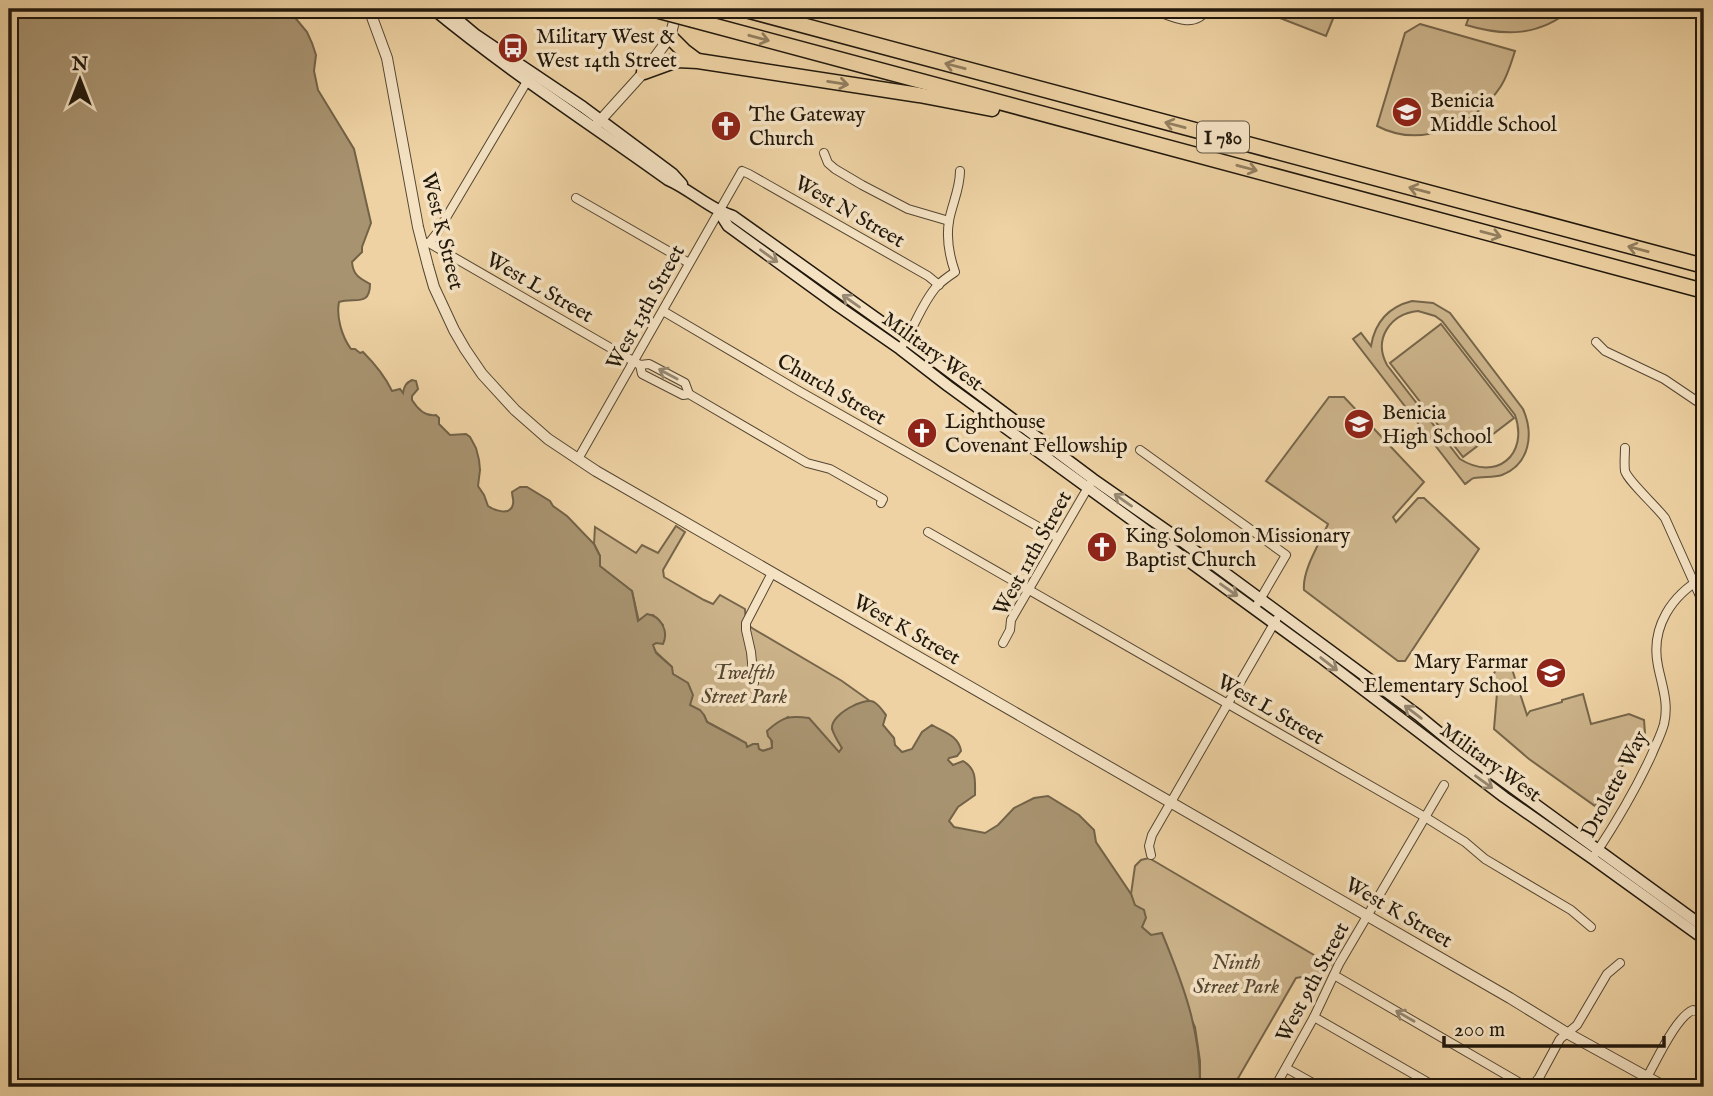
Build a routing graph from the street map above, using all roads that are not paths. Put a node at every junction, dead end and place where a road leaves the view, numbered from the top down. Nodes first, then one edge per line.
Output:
1 (369, 9) edge
2 (433, 9) edge
3 (445, 9) edge
4 (677, 9) edge
5 (741, 9) edge
6 (1151, 9) edge
7 (1207, 9) edge
8 (655, 10) edge
9 (670, 37) junction
10 (698, 61) junction
11 (644, 72) junction
12 (530, 77) junction
13 (598, 124) junction
14 (1111, 132) junction
15 (824, 153) dead end
16 (742, 171) joint
17 (960, 172) dead end
18 (576, 198) dead end
19 (719, 212) junction
20 (949, 221) junction
21 (426, 243) junction
22 (689, 263) junction
23 (1704, 266) edge
24 (1629, 271) junction
25 (939, 285) junction
26 (1704, 291) edge
27 (1704, 300) edge
28 (663, 311) junction
29 (1596, 342) dead end
30 (903, 344) junction
31 (637, 363) junction
32 (1704, 406) edge
33 (1625, 448) dead end
34 (1140, 450) dead end
35 (578, 459) junction
36 (1091, 484) junction
37 (881, 503) dead end
38 (928, 532) dead end
39 (1058, 538) junction
40 (772, 573) junction
41 (1704, 577) edge
42 (1694, 583) junction
43 (1028, 590) junction
44 (1257, 604) junction
45 (1704, 605) edge
46 (1276, 619) junction
47 (1003, 643) dead end
48 (754, 683) dead end
49 (1227, 704) junction
50 (1444, 785) dead end
51 (1171, 803) junction
52 (1425, 817) junction
53 (1152, 855) dead end
54 (1595, 855) junction
55 (1367, 915) junction
56 (1591, 927) dead end
57 (1704, 927) edge
58 (1704, 939) edge
59 (1620, 963) dead end
60 (1334, 975) junction
61 (1704, 1013) edge
62 (1314, 1017) junction
63 (1567, 1033) junction
64 (1286, 1068) junction
65 (1647, 1077) junction
66 (1535, 1084) edge
67 (1275, 1087) edge
68 (1320, 1087) edge
69 (1436, 1087) edge
70 (1527, 1087) edge
71 (1550, 1087) edge
72 (1665, 1087) edge

1 - 21 street, West K Street
2 - 12 main road, Military West
3 - 12 main road, Military West
4 - 9 street
23 -> 5 highway, I 780
6 - 7 street
8 -> 14 highway, I 780, bridge
9 - 10 highway
9 - 11 street
10 - 11 highway
10 -> 14 highway
11 - 13 street
12 - 13 main road, Military West
12 - 21 street
13 - 19 main road, Military West
14 -> 24 highway, I 780
15 - 20 street
16 - 19 street, West 13th Street
16 - 25 street, West N Street
17 - 20 street
18 - 22 street
19 - 22 street, West 13th Street
19 - 30 main road, Military West
20 - 25 street
21 - 31 street, West L Street
21 - 35 street, West K Street
22 - 28 street, West 13th Street
24 - 26 highway, I 780
24 - 27 highway
25 - 30 street
28 - 31 street, West 13th Street
28 - 39 street, Church Street
29 - 32 street
30 - 36 main road, Military West
31 - 35 street, West 13th Street
31 - 37 street, West L Street
33 - 42 street
34 - 44 street
35 - 40 street, West K Street
36 - 39 street, West 11th Street
36 - 44 main road, Military West
38 - 43 street, West L Street
39 - 43 street, West 11th Street
40 - 48 street
40 - 51 street, West K Street
41 - 42 street, Drolette Way
42 - 45 street
42 - 54 street, Drolette Way
43 - 47 street, West 11th Street
43 - 49 street, West L Street
44 - 46 main road, Military West
46 - 49 street
46 - 54 main road, Military West
49 - 51 street
49 - 52 street, West L Street
50 - 52 street, West 9th Street
51 - 53 street
51 - 55 street, West K Street
52 - 55 street, West 9th Street
52 - 56 street, West L Street
54 - 57 main road, Military West
54 - 58 main road, Military West
55 - 60 street, West 9th Street
55 - 63 street, West K Street
59 - 63 street
60 - 62 street, West 9th Street
70 -> 60 street
61 - 65 street
62 - 64 street, West 9th Street
62 - 69 street
63 - 65 street, West K Street
63 - 66 street
64 - 67 street, West 9th Street
64 - 68 street
65 - 72 street, West K Street
66 - 71 street

